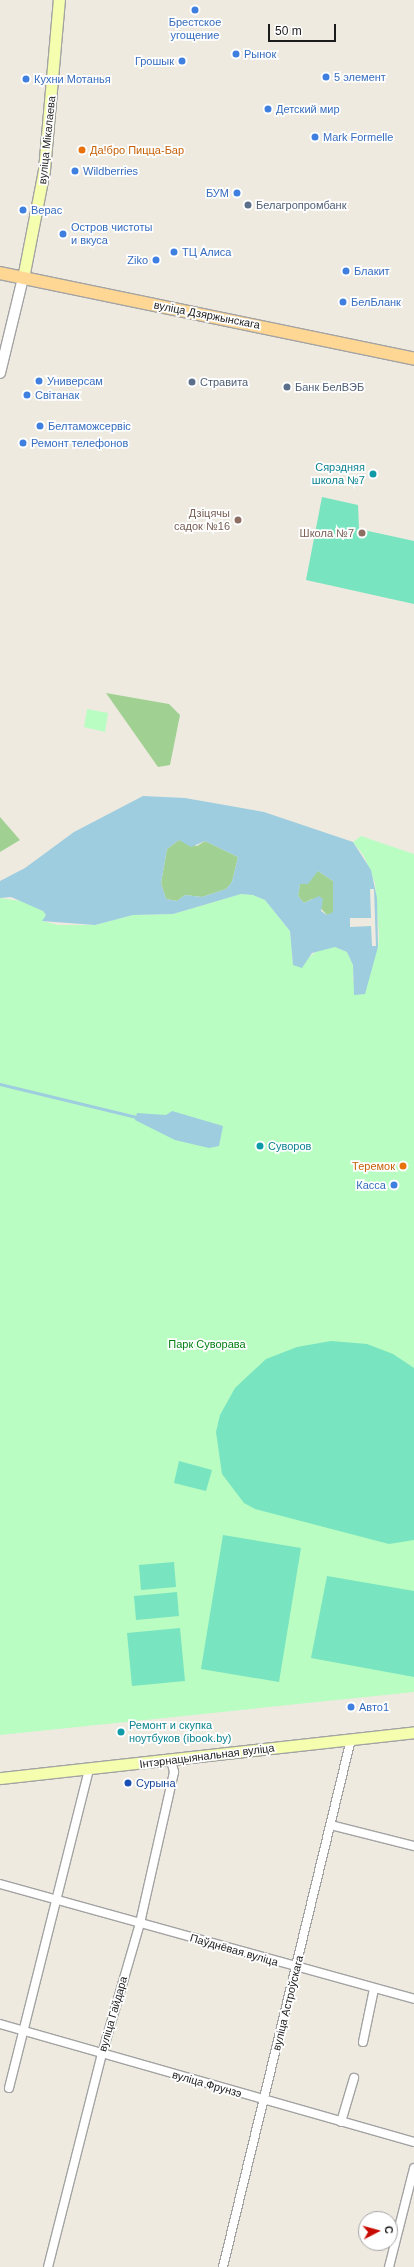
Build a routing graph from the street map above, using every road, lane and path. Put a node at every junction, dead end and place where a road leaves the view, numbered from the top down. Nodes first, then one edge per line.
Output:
1 (58, 0) edge
2 (0, 273) edge
3 (23, 278) junction
4 (414, 359) edge
5 (0, 373) edge
6 (414, 1732) edge
7 (351, 1739) junction
8 (171, 1760) junction
9 (89, 1770) junction
10 (0, 1778) edge
11 (331, 1825) junction
12 (414, 1846) edge
13 (0, 1884) edge
14 (54, 1900) junction
15 (140, 1923) junction
16 (297, 1968) junction
17 (374, 1989) junction
18 (414, 1999) edge
19 (0, 2024) edge
20 (23, 2031) junction
21 (363, 2042) dead end
22 (102, 2054) junction
23 (354, 2078) dead end
24 (9, 2088) dead end
25 (264, 2101) junction
26 (341, 2122) junction
27 (414, 2142) edge
28 (414, 2168) edge
29 (48, 2267) edge
30 (222, 2267) edge
31 (389, 2267) edge

1 - 3 main road, вуліца Мікалаева
2 - 3 main road, вуліца Дзяржынскага
3 - 4 main road, вуліца Дзяржынскага
3 - 5 street
6 - 7 main road, Інтэрнацыянальная вуліца
7 - 8 main road, Інтэрнацыянальная вуліца
7 - 11 street, вуліца Астроўскага
8 - 9 main road, Інтэрнацыянальная вуліца
8 - 15 street, вуліца Гайдара
9 - 10 main road, Інтэрнацыянальная вуліца
9 - 14 street
11 - 12 street
11 - 16 street, вуліца Астроўскага
13 - 14 street, Паўднёвая вуліца
14 - 15 street, Паўднёвая вуліца
14 - 20 street
15 - 16 street, Паўднёвая вуліца
15 - 22 street, вуліца Гайдара
16 - 17 street, Паўднёвая вуліца
16 - 25 street, вуліца Астроўскага
17 - 18 street, Паўднёвая вуліца
17 - 21 street
19 - 20 street, вуліца Фрунзэ
20 - 22 street, вуліца Фрунзэ
20 - 24 street
22 - 25 street, вуліца Фрунзэ
22 - 29 street, вуліца Гайдара
23 - 26 street
25 - 26 street, вуліца Фрунзэ
25 - 30 street, вуліца Астроўскага
26 - 27 street, вуліца Фрунзэ
28 - 31 street

